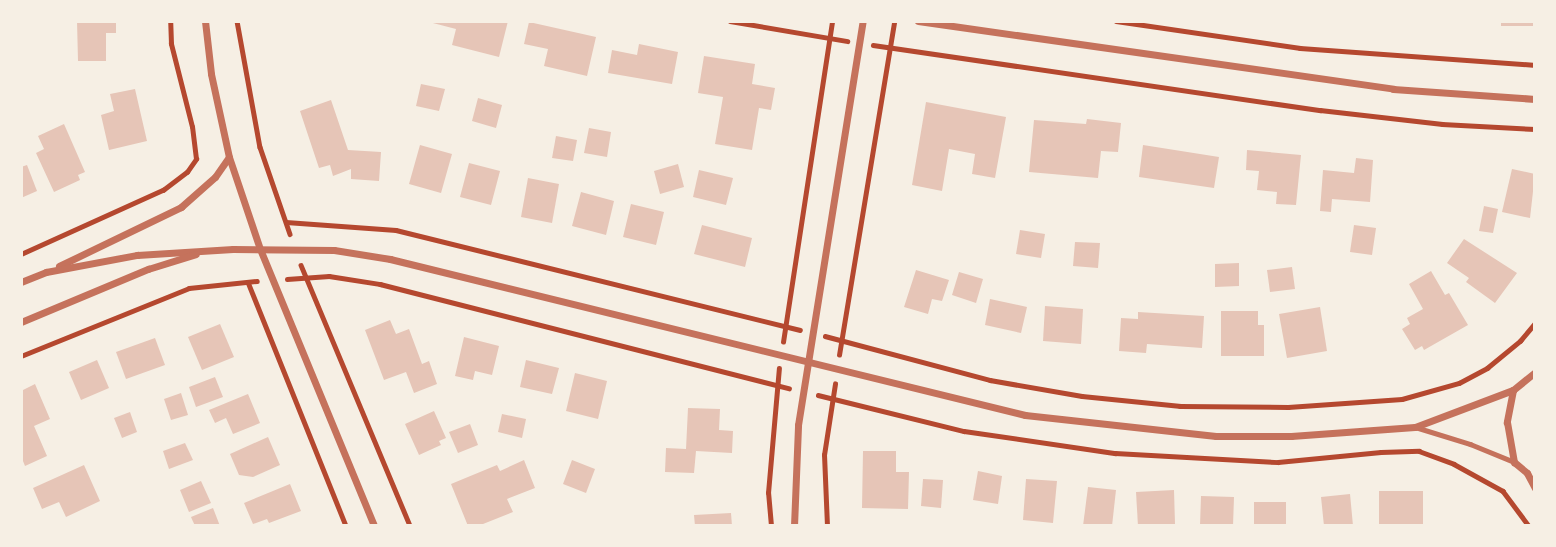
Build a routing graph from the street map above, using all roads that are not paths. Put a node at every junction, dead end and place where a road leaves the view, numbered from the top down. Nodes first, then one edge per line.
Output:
1 (205, 21) edge
2 (863, 21) edge
3 (918, 21) edge
4 (1535, 99) edge
5 (229, 157) junction
6 (260, 249) junction
7 (208, 251) junction
8 (46, 272) junction
9 (21, 282) edge
10 (21, 322) edge
11 (810, 363) junction
12 (1535, 372) edge
13 (1531, 381) edge
14 (1513, 390) junction
15 (1415, 427) junction
16 (1514, 462) junction
17 (1535, 488) edge
18 (374, 526) edge
19 (794, 526) edge

1 - 5 street
2 - 11 street
3 - 4 street
5 - 6 street
5 - 8 street
6 - 7 street
6 - 11 street
6 - 18 street
7 - 8 street
7 - 10 street
8 - 9 street
11 - 15 street
11 - 19 street
12 - 13 street
13 - 14 street
14 - 15 street
14 - 16 street
15 - 16 lane
16 - 17 street

